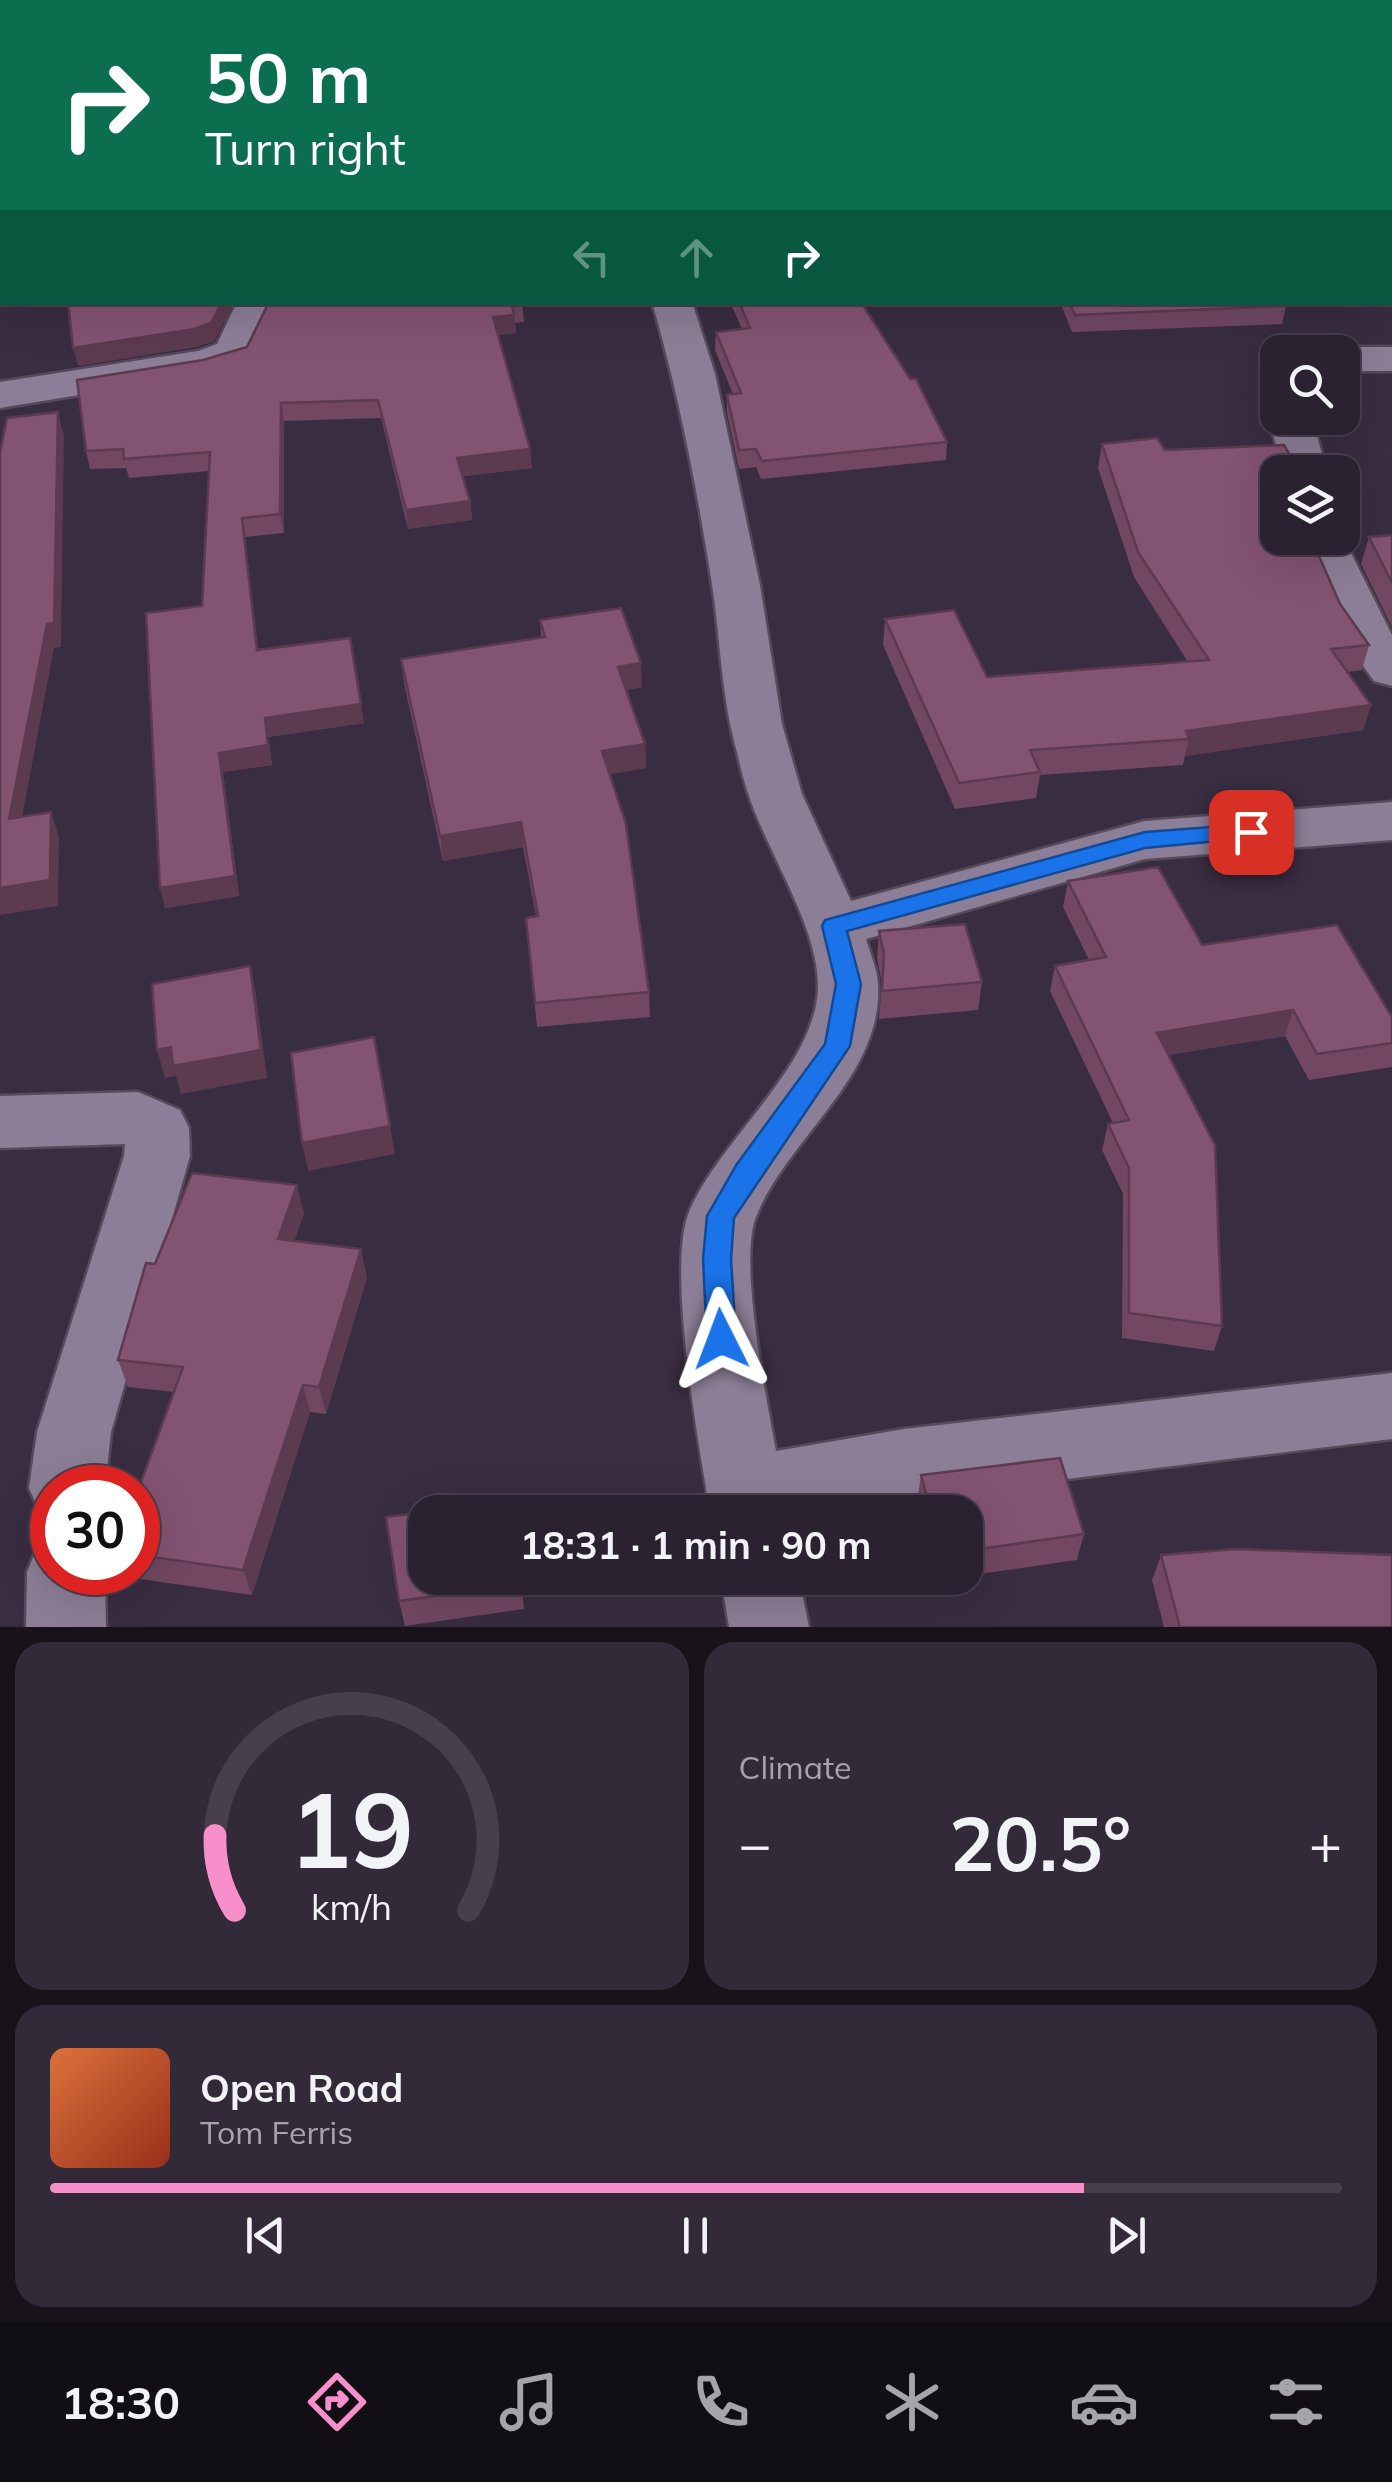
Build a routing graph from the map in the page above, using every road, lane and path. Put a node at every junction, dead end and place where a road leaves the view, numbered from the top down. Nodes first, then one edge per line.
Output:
1 (256, 305) edge
2 (673, 305) edge
3 (1360, 358) edge
4 (1392, 358) edge
5 (0, 395) edge
6 (1328, 555) edge
7 (1392, 670) edge
8 (1392, 821) edge
9 (834, 926) junction
10 (0, 1122) edge
11 (1392, 1406) edge
12 (70, 1465) edge
13 (745, 1495) edge
14 (775, 1495) edge
15 (66, 1595) edge
16 (763, 1595) edge
17 (66, 1627) edge
18 (769, 1627) edge

1 - 5 street
2 - 9 street
3 - 4 street
6 - 7 street
8 - 9 street
9 - 13 street
10 - 12 street
11 - 14 street
15 - 17 street
16 - 18 street

